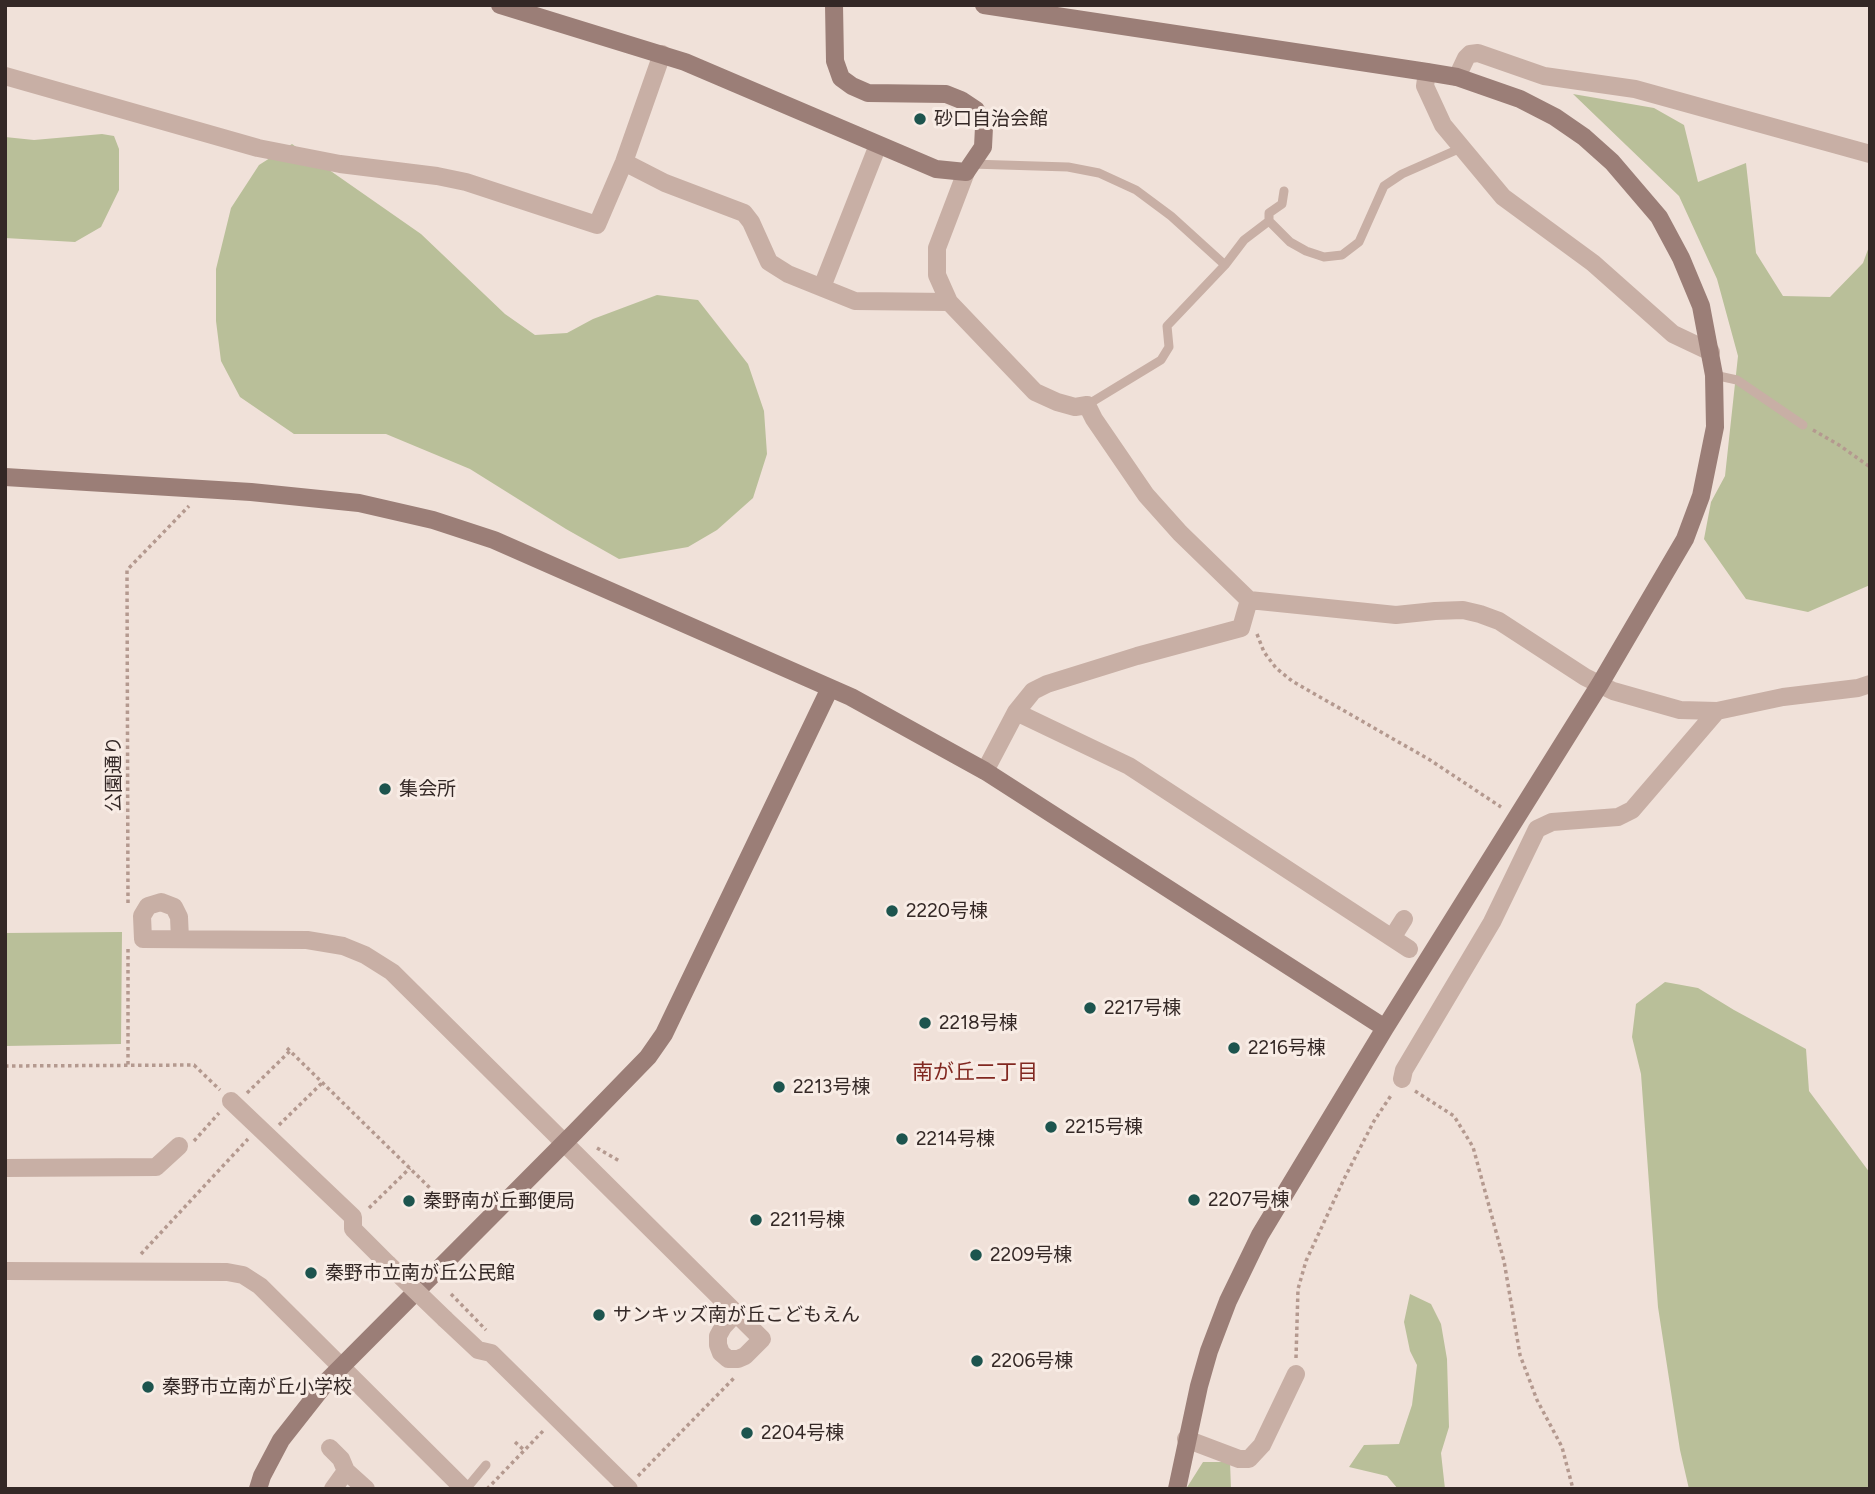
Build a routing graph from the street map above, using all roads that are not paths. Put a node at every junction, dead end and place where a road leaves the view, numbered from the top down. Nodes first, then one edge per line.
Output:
1 (500, 5) edge
2 (834, 5) edge
3 (984, 5) edge
4 (662, 54) junction
5 (1427, 72) junction
6 (5, 76) edge
7 (1457, 77) junction
8 (878, 145) junction
9 (1461, 148) junction
10 (1870, 154) edge
11 (624, 162) junction
12 (968, 168) junction
13 (1284, 191) dead end
14 (1269, 220) junction
15 (1225, 265) junction
16 (822, 288) junction
17 (949, 302) junction
18 (1711, 352) junction
19 (1714, 375) junction
20 (1087, 405) junction
21 (1803, 425) road end
22 (5, 477) edge
23 (1247, 607) junction
24 (1600, 684) junction
25 (1870, 684) edge
26 (830, 688) junction
27 (1717, 711) junction
28 (1016, 712) junction
29 (985, 771) junction
30 (1518, 817) junction
31 (1537, 828) junction
32 (1404, 919) dead end
33 (1392, 938) junction
34 (180, 939) dead end
35 (1409, 949) dead end
36 (1385, 1028) junction
37 (1402, 1079) road end
38 (233, 1103) road end
39 (563, 1144) junction
40 (179, 1146) road end
41 (5, 1168) edge
42 (5, 1271) edge
43 (735, 1314) dead end
44 (341, 1367) junction
45 (1296, 1374) road end
46 (1186, 1439) junction
47 (330, 1448) dead end
48 (486, 1465) dead end
49 (346, 1471) junction
50 (628, 1488) edge
51 (258, 1489) edge
52 (333, 1489) edge
53 (366, 1489) edge
54 (465, 1489) edge
55 (1177, 1489) edge

1 - 4 street
2 - 12 street
3 - 5 street
4 - 8 street
4 - 11 street
5 - 7 street
5 - 9 street
6 - 11 street
7 - 10 street
7 - 18 street
8 - 12 street
8 - 16 street
9 - 14 lane
9 - 18 street
11 - 16 street
12 - 15 lane
12 - 17 street
13 - 14 lane
14 - 15 lane
15 - 20 lane
16 - 17 street
17 - 20 street
18 - 19 street
19 - 21 lane
19 - 24 street
20 - 23 street
22 - 26 street
23 - 24 street
23 - 28 street
24 - 27 street
24 - 30 street
25 - 27 street
26 - 29 street
26 - 39 street
27 - 31 street
28 - 29 street
28 - 33 street
29 - 36 street
30 - 31 street
30 - 36 street
31 - 37 street
32 - 33 street
33 - 35 street
34 - 39 street
36 - 46 street
38 - 50 street, bridge
39 - 43 street
39 - 44 street
40 - 41 street
42 - 44 street
44 - 51 street
44 - 54 street
45 - 46 street
46 - 55 street
47 - 49 street
48 - 54 lane
49 - 52 street
49 - 53 street

